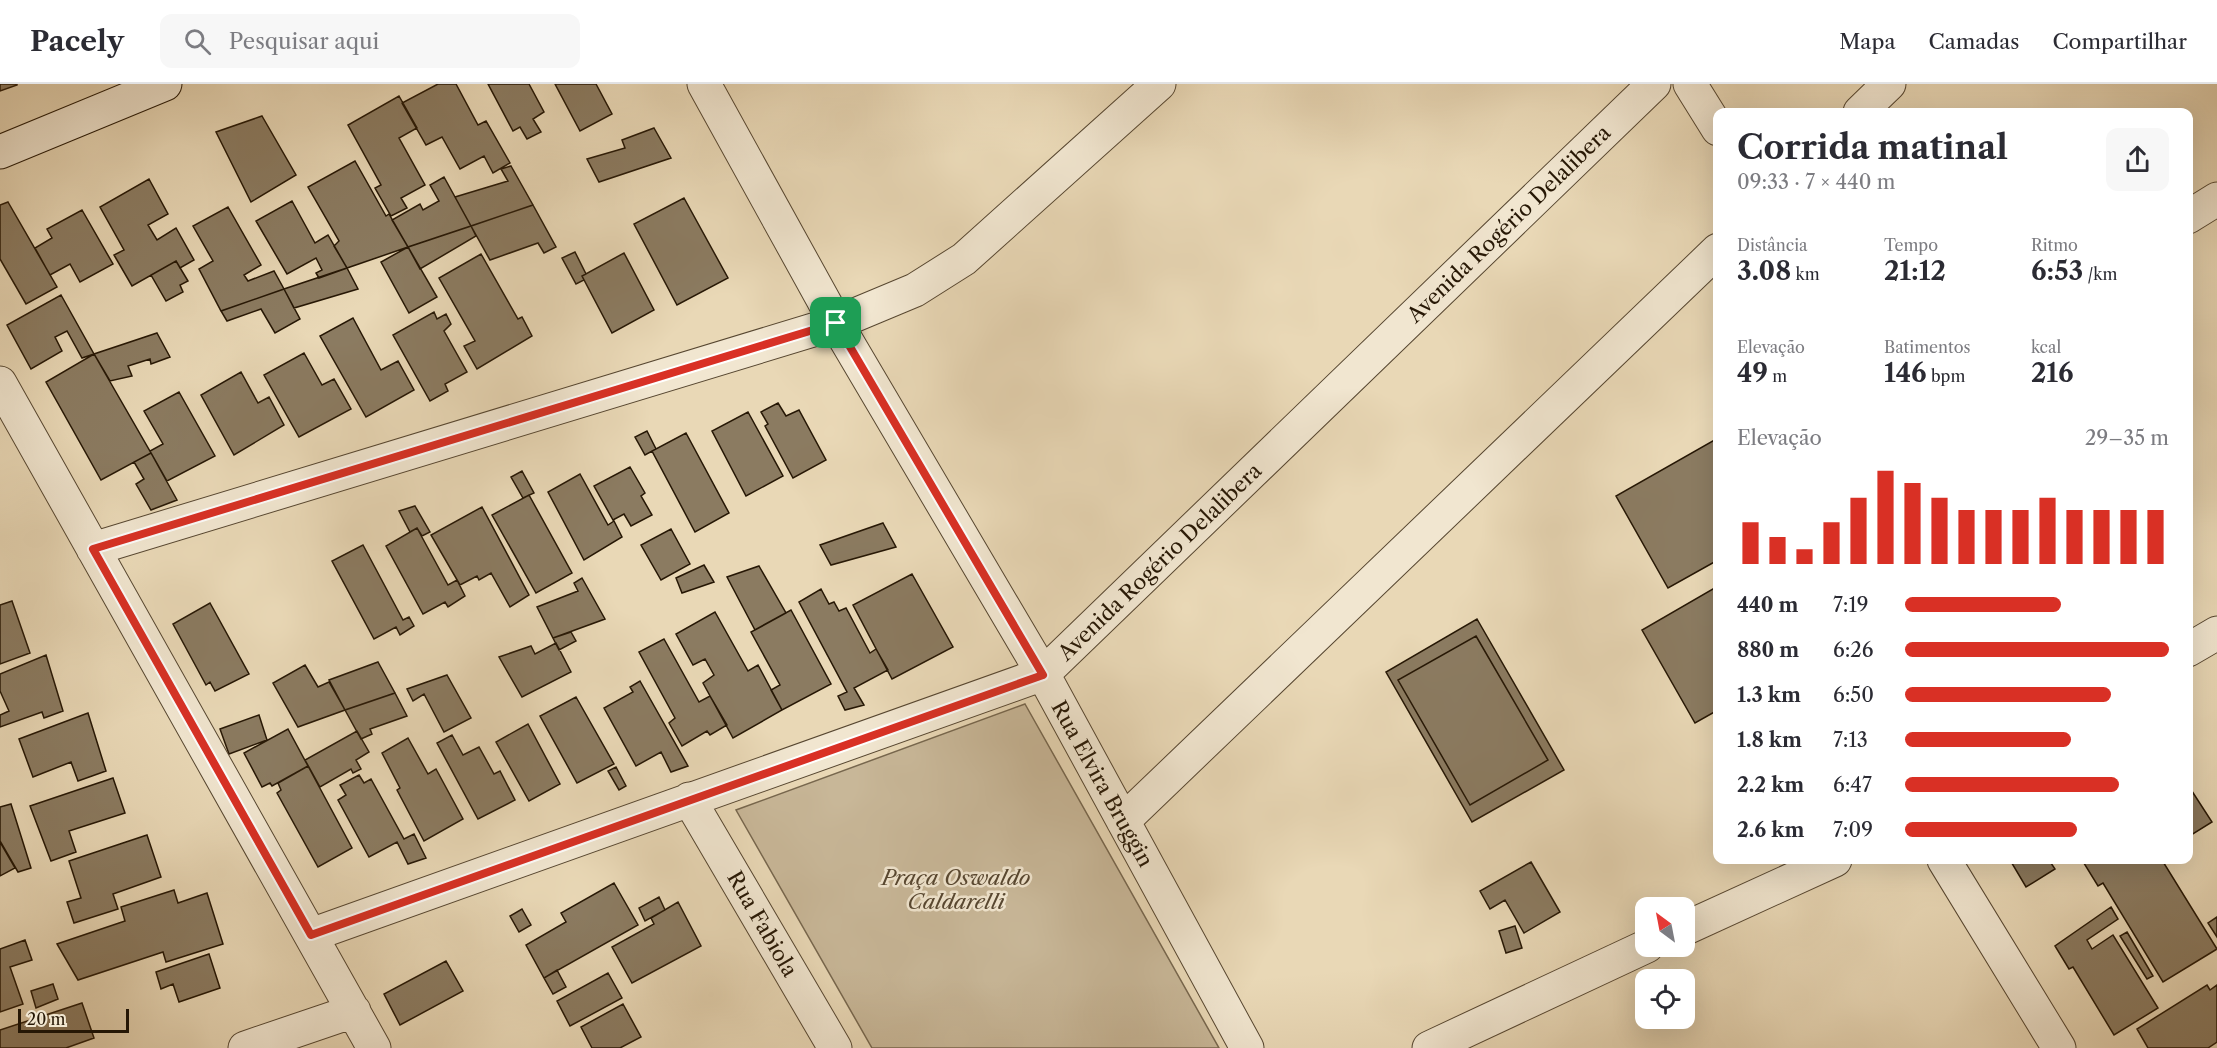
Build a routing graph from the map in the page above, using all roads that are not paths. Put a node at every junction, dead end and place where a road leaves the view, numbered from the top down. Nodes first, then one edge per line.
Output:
1 (165, 84) edge
2 (704, 84) edge
3 (1159, 84) edge
4 (1654, 84) edge
5 (1690, 84) edge
6 (1889, 84) edge
7 (1864, 108) edge
8 (1713, 121) edge
9 (0, 152) edge
10 (2217, 199) edge
11 (2193, 214) edge
12 (1713, 255) edge
13 (836, 323) junction
14 (0, 383) edge
15 (93, 549) junction
16 (2217, 633) edge
17 (2193, 647) edge
18 (1043, 675) junction
19 (689, 799) junction
20 (1123, 821) junction
21 (1826, 864) edge
22 (1946, 864) edge
23 (1695, 924) edge
24 (311, 935) junction
25 (1635, 952) edge
26 (354, 1011) junction
27 (245, 1048) edge
28 (374, 1048) edge
29 (835, 1048) edge
30 (1247, 1048) edge
31 (1429, 1048) edge
32 (2059, 1048) edge

1 - 9 street
2 - 13 street, Rua Elvira Bruggin
3 - 13 street
4 - 18 street, Avenida Rogério Delalibera
5 - 8 street
6 - 7 street
10 - 11 street
12 - 20 street
13 - 15 street
13 - 18 street, Rua Elvira Bruggin
14 - 15 street
15 - 24 street
16 - 17 street
18 - 19 street, Avenida Rogério Delalibera
18 - 20 street, Rua Elvira Bruggin
19 - 24 street, Avenida Rogério Delalibera
19 - 29 street, Rua Fabiola
20 - 30 street, Rua Elvira Bruggin
21 - 23 street
22 - 32 street
24 - 26 street
25 - 31 street
26 - 27 street
26 - 28 street

